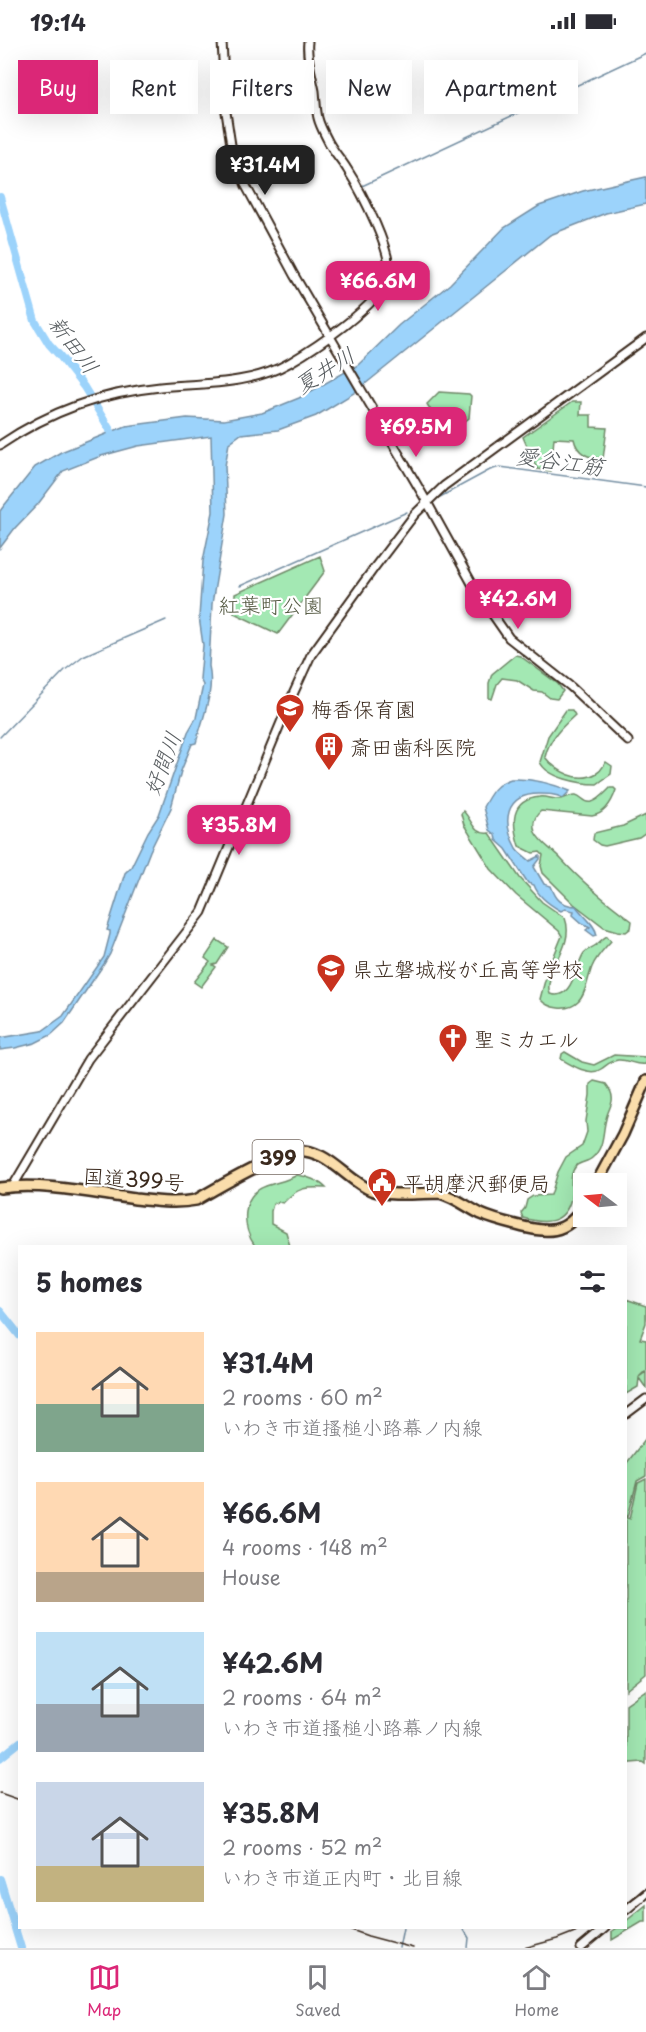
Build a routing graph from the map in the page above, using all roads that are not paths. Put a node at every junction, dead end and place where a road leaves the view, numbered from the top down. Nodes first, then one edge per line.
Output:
1 (222, 42) edge
2 (308, 42) edge
3 (332, 338) junction
4 (646, 338) edge
5 (0, 446) edge
6 (427, 502) junction
7 (628, 741) dead end
8 (646, 1082) edge
9 (602, 1173) edge
10 (14, 1186) junction
11 (0, 1188) edge
12 (573, 1221) edge
13 (646, 1399) edge
14 (627, 1413) edge
15 (646, 1893) edge
16 (627, 1909) edge
17 (604, 1929) edge
18 (581, 1948) edge

1 - 3 street
2 - 3 street
3 - 5 street
3 - 6 street
4 - 6 street
6 - 7 street
6 - 10 street
8 - 9 highway
10 - 11 highway, 国道399号 / 399
10 - 12 highway, 国道399号 / 399
13 - 14 street
15 - 16 street
17 - 18 street

